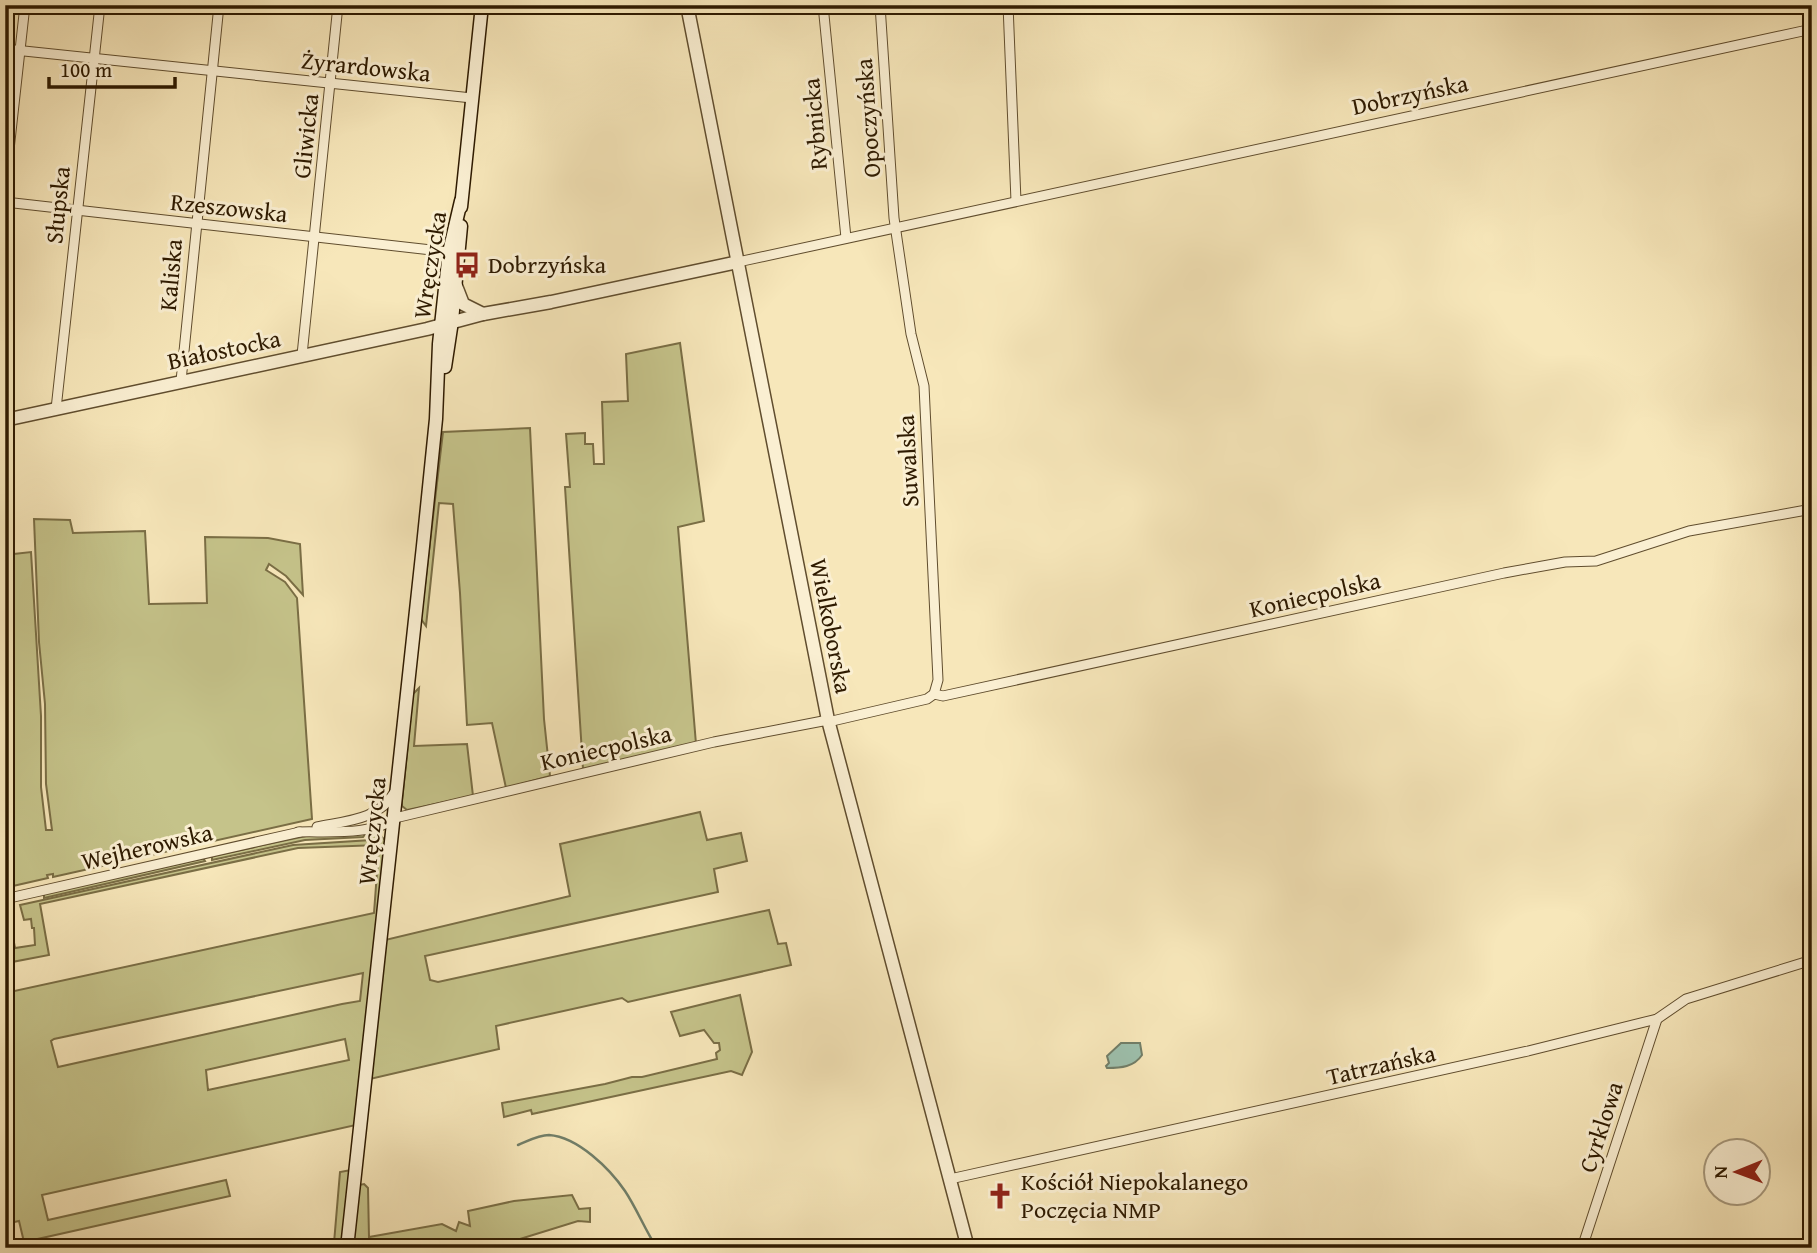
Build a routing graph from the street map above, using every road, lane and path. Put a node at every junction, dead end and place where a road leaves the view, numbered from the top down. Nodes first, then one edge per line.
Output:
1 (25, 5) edge
2 (100, 5) edge
3 (219, 5) edge
4 (338, 5) edge
5 (482, 5) edge
6 (687, 5) edge
7 (823, 5) edge
8 (880, 5) edge
9 (1008, 5) edge
10 (1812, 29) edge
11 (5, 49) edge
12 (20, 50) junction
13 (95, 59) junction
14 (211, 71) junction
15 (331, 83) junction
16 (472, 98) junction
17 (5, 186) edge
18 (461, 201) junction
19 (1016, 201) junction
20 (5, 202) edge
21 (76, 211) junction
22 (195, 224) junction
23 (897, 227) junction
24 (315, 236) junction
25 (846, 238) junction
26 (449, 252) junction
27 (738, 262) junction
28 (456, 286) junction
29 (483, 314) junction
30 (447, 323) junction
31 (302, 355) junction
32 (181, 381) junction
33 (56, 409) junction
34 (5, 419) edge
35 (1812, 509) edge
36 (934, 694) junction
37 (828, 721) junction
38 (398, 785) junction
39 (370, 815) junction
40 (395, 818) junction
41 (369, 829) junction
42 (298, 832) junction
43 (391, 851) junction
44 (5, 899) edge
45 (1812, 960) edge
46 (1657, 1019) junction
47 (950, 1179) junction
48 (347, 1248) edge
49 (968, 1248) edge
50 (1582, 1248) edge

1 - 12 street
2 - 13 street, Słupska
3 - 14 street, Kaliska
4 - 15 street, Gliwicka
5 - 16 street, Wręczycka
6 - 27 street, Wielkoborska
7 - 25 street, Rybnicka
8 - 23 street, Opoczyńska
9 - 19 street
10 - 19 street, Dobrzyńska
11 - 12 street, Żyrardowska
12 - 13 street, Żyrardowska
12 - 17 street
13 - 14 street, Żyrardowska
13 - 21 street, Słupska
14 - 15 street, Żyrardowska
14 - 22 street, Kaliska
15 - 16 street, Żyrardowska
15 - 24 street, Gliwicka
16 - 18 street, Wręczycka
18 - 26 street, Wręczycka
18 - 28 street, Wręczycka
19 - 23 street, Dobrzyńska
20 - 21 street, Rzeszowska
21 - 22 street, Rzeszowska
21 - 33 street, Słupska
22 - 24 street, Rzeszowska
22 - 32 street, Kaliska
23 - 25 street, Dobrzyńska
23 - 36 street, Suwalska
24 - 26 street, Rzeszowska
24 - 31 street, Gliwicka
25 - 27 street, Dobrzyńska
26 - 30 street, Wręczycka
27 - 29 street, Dobrzyńska
27 - 37 street, Wielkoborska
28 - 29 street
28 - 30 street, Wręczycka
29 - 30 street, Dobrzyńska
30 - 31 street, Białostocka
30 - 38 street, Wręczycka
31 - 32 street, Białostocka
32 - 33 street, Białostocka
33 - 34 street, Białostocka
35 - 36 street, Koniecpolska
36 - 37 street, Koniecpolska
37 - 40 street, Koniecpolska
37 - 47 street, Wielkoborska
38 - 39 street
38 - 40 street, Wręczycka
39 - 40 street
39 - 42 street, Wejherowska
40 - 41 street
40 - 43 street, Wręczycka
41 - 42 street, Wejherowska
41 - 43 street
42 - 44 street, Wejherowska
43 - 48 street, Wręczycka
45 - 46 street, Tatrzańska
46 - 47 street, Tatrzańska
46 - 50 street, Cyrklowa
47 - 49 street, Wielkoborska

